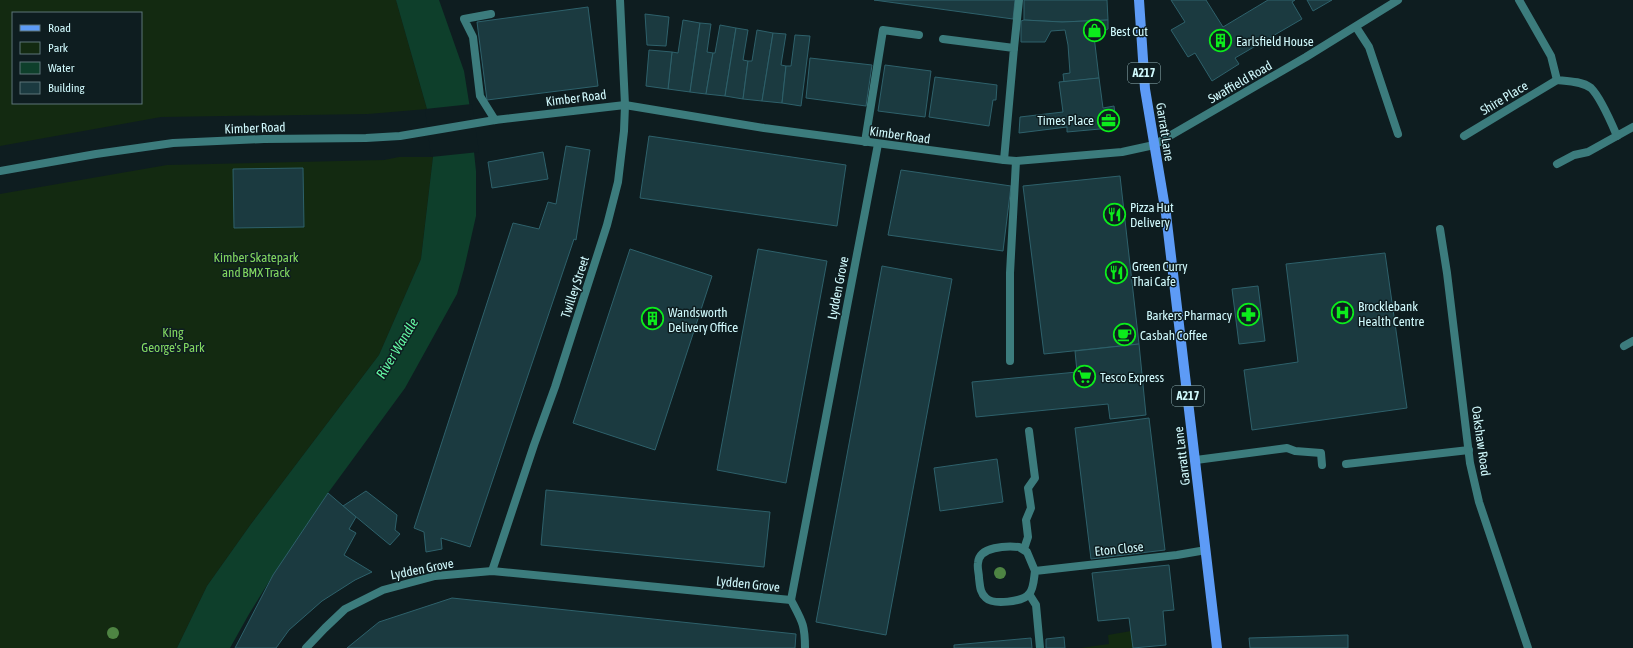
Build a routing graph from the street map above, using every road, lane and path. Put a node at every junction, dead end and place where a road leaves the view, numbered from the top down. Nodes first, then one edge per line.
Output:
1 (620, 0) edge
2 (1019, 0) edge
3 (1139, 0) edge
4 (1398, 0) edge
5 (1519, 0) edge
6 (491, 14) dead end
7 (1356, 27) junction
8 (919, 35) dead end
9 (943, 39) dead end
10 (1014, 48) junction
11 (1557, 80) junction
12 (625, 105) junction
13 (495, 120) junction
14 (1633, 126) edge
15 (1398, 134) dead end
16 (1464, 136) dead end
17 (1617, 136) junction
18 (866, 142) junction
19 (878, 144) junction
20 (1154, 145) junction
21 (1004, 160) junction
22 (1016, 161) junction
23 (1557, 164) dead end
24 (0, 171) edge
25 (1440, 229) dead end
26 (1633, 341) edge
27 (1624, 346) dead end
28 (1010, 361) dead end
29 (1029, 431) dead end
30 (1469, 450) junction
31 (1196, 460) junction
32 (1346, 464) dead end
33 (1322, 465) dead end
34 (1024, 549) junction
35 (1206, 550) junction
36 (492, 570) junction
37 (1035, 570) junction
38 (1029, 594) junction
39 (791, 600) junction
40 (306, 648) edge
41 (805, 648) edge
42 (1040, 648) edge
43 (1218, 648) edge
44 (1528, 648) edge

1 - 12 street, Twilley Street
2 - 10 street
3 - 20 main road, Garratt Lane / A217
4 - 7 street, Swaffield Road
5 - 11 street
6 - 13 street
7 - 15 street
7 - 20 street, Swaffield Road
8 - 18 street
9 - 10 street
10 - 21 street
11 - 16 street, Shire Place
11 - 17 street
12 - 13 street, Kimber Road
12 - 18 street, Kimber Road
12 - 36 street, Twilley Street
13 - 24 street, Kimber Road
14 - 17 street
17 - 23 street
18 - 19 street, Kimber Road
19 - 21 street, Kimber Road
19 - 39 street, Lydden Grove
20 - 22 street, Kimber Road
20 - 31 main road, Garratt Lane / A217
21 - 22 street, Kimber Road
22 - 28 street
25 - 30 street, Oakshaw Road
26 - 27 street
29 - 34 street
30 - 32 street
30 - 44 street, Oakshaw Road
31 - 33 street
31 - 35 main road, Garratt Lane / A217
34 - 37 street
34 - 38 street
35 - 37 street, Eton Close
35 - 43 main road, Garratt Lane / A217
36 - 39 street, Lydden Grove
36 - 40 street, Lydden Grove
37 - 38 street
38 - 42 street
39 - 41 street

